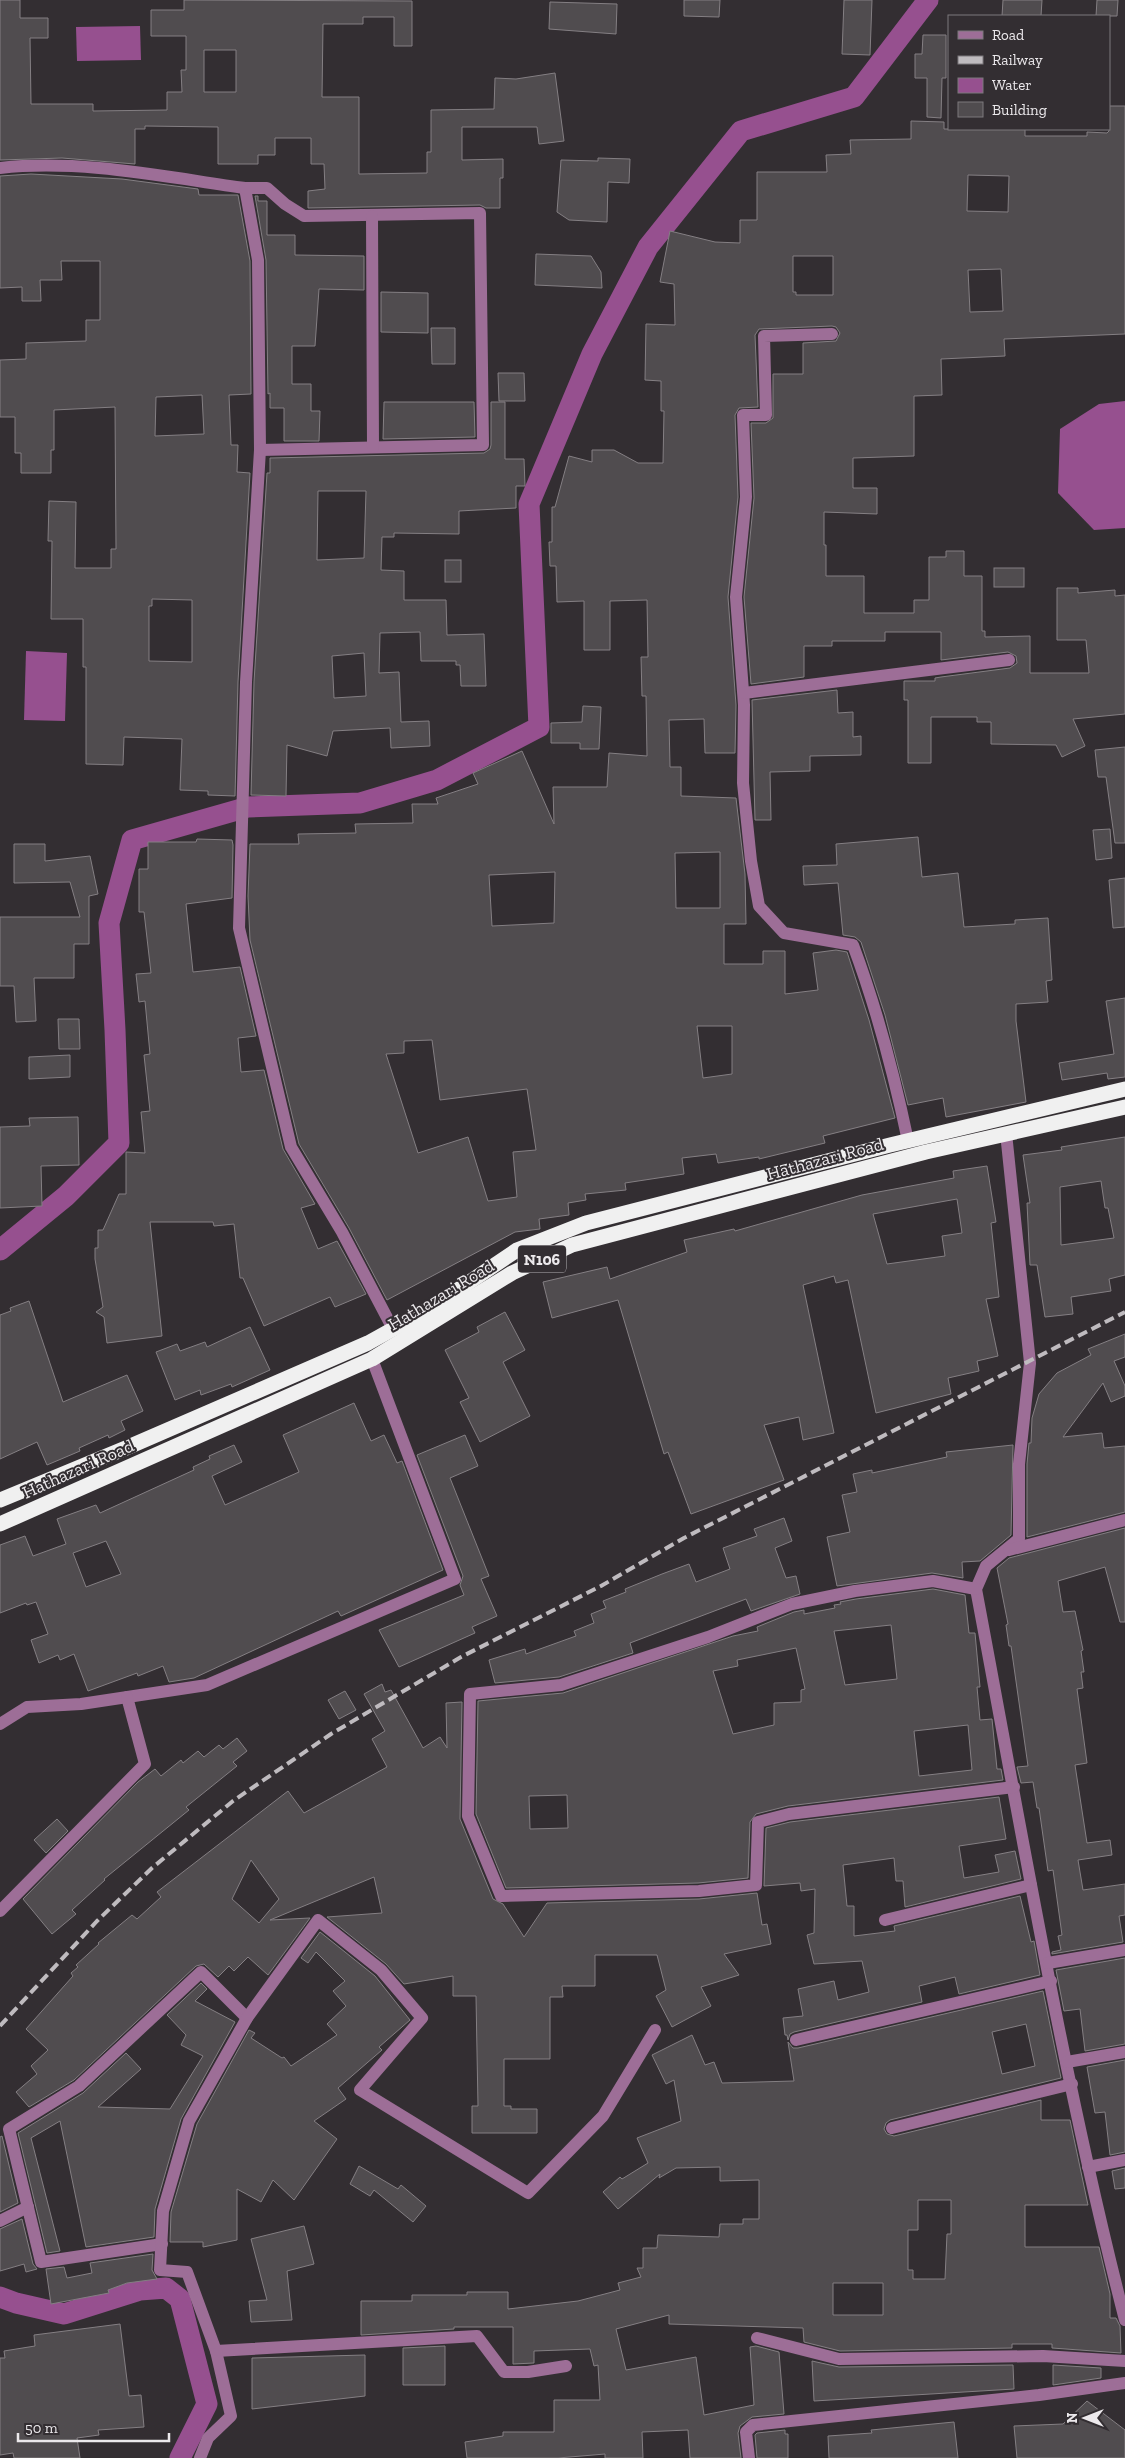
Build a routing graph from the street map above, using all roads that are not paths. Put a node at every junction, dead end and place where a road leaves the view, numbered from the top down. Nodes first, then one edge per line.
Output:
1 (0, 168) edge
2 (245, 188) junction
3 (372, 216) junction
4 (832, 334) dead end
5 (373, 447) junction
6 (260, 450) junction
7 (1009, 660) dead end
8 (744, 693) junction
9 (1125, 1089) edge
10 (1125, 1107) edge
11 (1006, 1133) junction
12 (908, 1141) junction
13 (393, 1329) junction
14 (372, 1359) junction
15 (0, 1500) edge
16 (1125, 1520) edge
17 (0, 1524) edge
18 (1004, 1552) junction
19 (976, 1589) junction
20 (128, 1697) junction
21 (0, 1724) edge
22 (1014, 1787) junction
23 (1031, 1885) junction
24 (0, 1911) edge
25 (885, 1920) dead end
26 (1125, 1950) edge
27 (1048, 1963) junction
28 (1051, 1981) junction
29 (247, 2018) junction
30 (655, 2030) dead end
31 (796, 2040) dead end
32 (1125, 2052) edge
33 (1067, 2062) junction
34 (1072, 2084) junction
35 (892, 2128) dead end
36 (1125, 2160) edge
37 (1088, 2167) junction
38 (28, 2208) junction
39 (0, 2222) edge
40 (162, 2244) junction
41 (1125, 2320) edge
42 (757, 2338) dead end
43 (216, 2351) junction
44 (1125, 2361) edge
45 (566, 2366) dead end
46 (1125, 2383) edge
47 (200, 2458) edge
48 (749, 2458) edge

1 - 2 street
2 - 3 street
2 - 6 street
3 - 5 street
3 - 5 street
4 - 8 street
5 - 6 street
6 - 13 street
7 - 8 street
8 - 12 street
9 - 12 highway, Hathazari Road / N106
10 - 11 highway, Hathazari Road / N106
11 - 14 highway, Hathazari Road / N106
11 - 18 street
12 - 13 highway, Hathazari Road / N106
13 - 15 highway, Hathazari Road / N106
14 - 17 highway, Hathazari Road / N106
14 - 20 street
16 - 18 street
18 - 19 street
19 - 22 street
19 - 22 street
20 - 21 street
20 - 24 street
22 - 23 street
23 - 25 street
23 - 27 street
26 - 27 street
27 - 28 street
28 - 31 street
28 - 33 street
29 - 30 street
29 - 38 street
29 - 40 street
32 - 33 street
33 - 34 street
34 - 35 street
34 - 37 street
36 - 37 street
37 - 41 street
38 - 39 street
38 - 40 street
40 - 43 street
42 - 44 street
43 - 45 street
43 - 47 street
46 - 48 street

